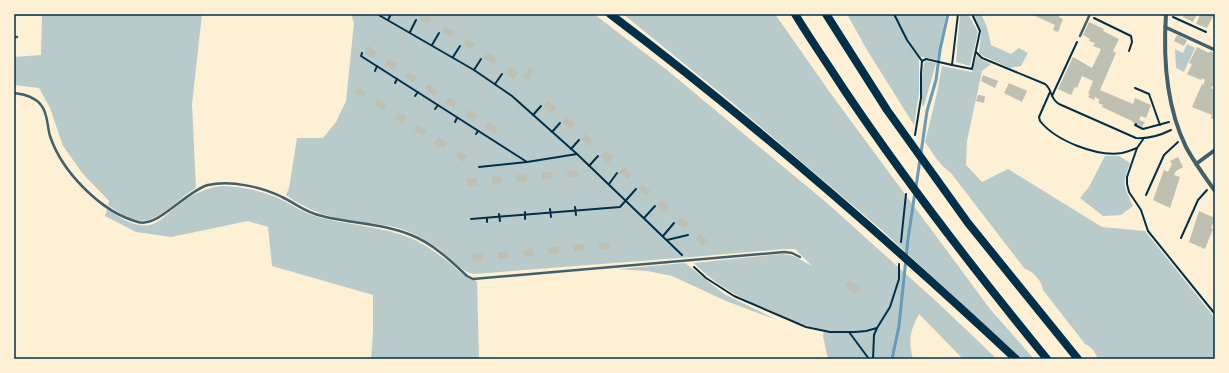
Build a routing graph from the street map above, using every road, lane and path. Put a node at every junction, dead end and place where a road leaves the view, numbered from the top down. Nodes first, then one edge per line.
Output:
1 (377, 14) edge
2 (391, 14) edge
3 (610, 14) edge
4 (795, 14) edge
5 (826, 14) edge
6 (894, 14) edge
7 (958, 14) edge
8 (972, 14) edge
9 (1166, 14) edge
10 (1090, 15) edge
11 (1170, 16) dead end
12 (388, 20) junction
13 (416, 20) dead end
14 (1165, 26) junction
15 (410, 32) junction
16 (1206, 32) dead end
17 (439, 33) dead end
18 (1080, 36) joint
19 (432, 45) junction
20 (460, 46) dead end
21 (1215, 50) edge
22 (1129, 51) dead end
23 (976, 52) junction
24 (362, 53) dead end
25 (453, 57) junction
26 (482, 59) dead end
27 (922, 61) junction
28 (950, 64) junction
29 (378, 66) junction
30 (474, 70) junction
31 (375, 71) dead end
32 (502, 74) dead end
33 (402, 78) dead end
34 (397, 79) junction
35 (400, 81) junction
36 (395, 83) dead end
37 (495, 84) junction
38 (1135, 88) dead end
39 (422, 91) dead end
40 (14, 92) edge
41 (418, 92) junction
42 (1050, 92) junction
43 (421, 94) junction
44 (415, 96) dead end
45 (1052, 97) junction
46 (442, 104) dead end
47 (438, 105) junction
48 (541, 106) dead end
49 (441, 107) junction
50 (435, 109) dead end
51 (534, 115) junction
52 (462, 117) dead end
53 (458, 118) junction
54 (460, 120) junction
55 (1176, 120) junction
56 (455, 122) dead end
57 (560, 123) dead end
58 (1136, 124) dead end
59 (1160, 125) junction
60 (482, 130) dead end
61 (478, 131) junction
62 (480, 132) junction
63 (552, 132) junction
64 (1165, 133) dead end
65 (476, 134) dead end
66 (915, 136) dead end
67 (1144, 138) junction
68 (1182, 138) junction
69 (579, 140) dead end
70 (571, 148) junction
71 (1137, 148) junction
72 (1215, 150) edge
73 (577, 154) junction
74 (598, 156) dead end
75 (527, 162) junction
76 (1196, 164) junction
77 (589, 166) junction
78 (478, 167) dead end
79 (617, 173) dead end
80 (608, 184) junction
81 (1211, 185) junction
82 (907, 188) dead end
83 (636, 189) dead end
84 (1215, 191) edge
85 (1146, 195) dead end
86 (626, 200) junction
87 (655, 206) dead end
88 (575, 207) dead end
89 (600, 208) junction
90 (575, 210) junction
91 (550, 211) junction
92 (524, 212) dead end
93 (601, 212) dead end
94 (499, 215) junction
95 (525, 215) junction
96 (576, 215) dead end
97 (551, 217) dead end
98 (487, 218) junction
99 (644, 218) junction
100 (471, 219) dead end
101 (525, 219) dead end
102 (500, 221) dead end
103 (487, 222) dead end
104 (674, 223) dead end
105 (688, 235) dead end
106 (663, 236) junction
107 (1181, 238) dead end
108 (667, 240) junction
109 (901, 244) dead end
110 (800, 257) dead end
111 (899, 260) dead end
112 (687, 261) junction
113 (1215, 314) edge
114 (877, 328) junction
115 (849, 332) junction
116 (869, 359) edge
117 (873, 359) edge
118 (1016, 359) edge
119 (1047, 359) edge
120 (1078, 359) edge

1 - 12 path
2 - 12 path
3 - 118 highway
4 - 119 highway
5 - 120 highway
6 - 27 path
7 - 28 path
8 - 23 path
9 - 14 street
10 - 18 lane
10 - 22 path
11 - 16 path
12 - 15 path
13 - 15 path
14 - 21 street
14 - 55 street
15 - 19 path
17 - 19 path
18 - 45 path
19 - 25 path
20 - 25 path
23 - 28 path
23 - 42 path
24 - 29 path
25 - 30 path
26 - 30 path
27 - 28 path
27 - 66 path
29 - 31 path
29 - 34 path
30 - 37 path
32 - 37 path
33 - 35 path
34 - 35 path
34 - 36 path
35 - 41 path
37 - 51 path
38 - 59 path
39 - 43 path
40 - 112 lane
41 - 43 path
41 - 44 path
42 - 45 path
42 - 71 path
43 - 47 path
45 - 67 path
46 - 49 path
47 - 49 path
47 - 50 path
48 - 51 path
49 - 53 path
51 - 63 path
52 - 54 path
53 - 54 path
53 - 56 path
54 - 61 path
55 - 59 path
55 - 68 street
57 - 63 path
58 - 59 path
60 - 62 path
61 - 62 path
61 - 65 path
62 - 75 path
63 - 70 path
64 - 67 path
67 - 71 path
68 - 76 street
68 - 85 path
69 - 70 path
70 - 73 path
71 - 113 path
72 - 76 street
73 - 75 path
73 - 77 path
74 - 77 path
75 - 78 path
76 - 81 street
77 - 80 path
79 - 80 path
80 - 86 path
81 - 84 street
81 - 107 path
82 - 109 path
83 - 86 path
86 - 89 path
86 - 99 path
87 - 99 path
88 - 90 path
89 - 90 path
89 - 93 path
90 - 91 path
90 - 96 path
91 - 95 path
91 - 97 path
92 - 95 path
94 - 95 path
94 - 98 path
94 - 102 path
95 - 101 path
98 - 100 path
98 - 103 path
99 - 106 path
104 - 106 path
105 - 108 path
106 - 108 path
108 - 112 path
110 - 112 lane
111 - 114 path
112 - 115 path
114 - 115 path
114 - 117 path
115 - 116 path

